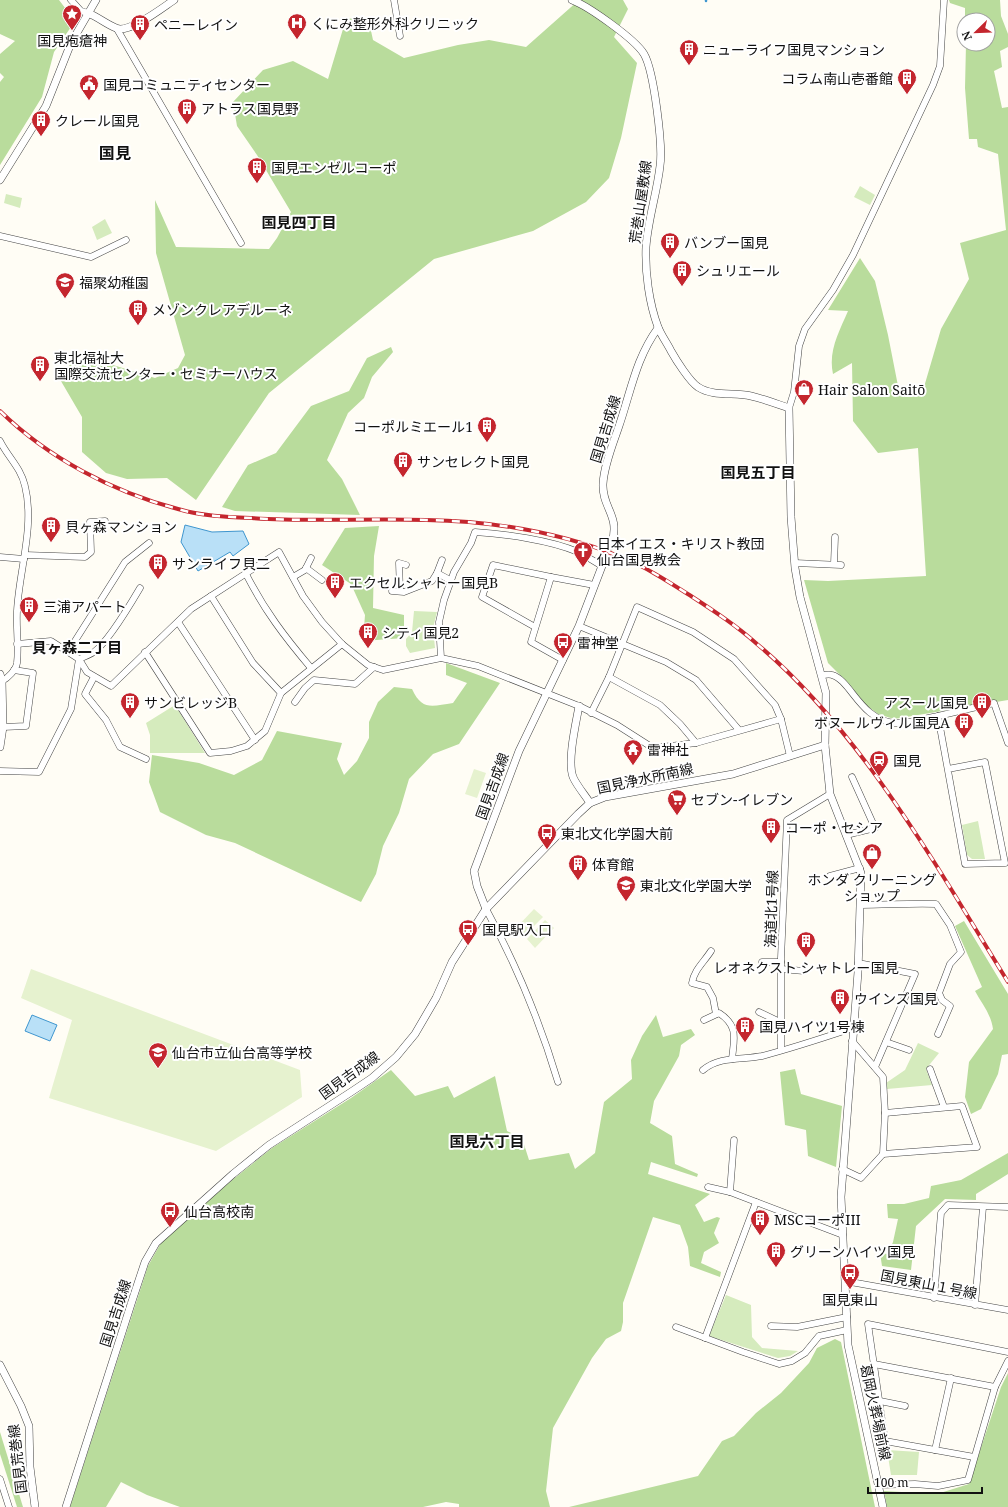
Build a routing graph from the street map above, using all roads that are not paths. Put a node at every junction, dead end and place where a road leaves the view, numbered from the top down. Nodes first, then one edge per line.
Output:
1 (71, 0) edge
2 (96, 0) edge
3 (174, 0) edge
4 (394, 0) edge
5 (572, 0) edge
6 (944, 0) edge
7 (88, 13) junction
8 (117, 29) junction
9 (400, 36) dead end
10 (0, 180) edge
11 (0, 236) edge
12 (126, 240) dead end
13 (241, 243) dead end
14 (658, 328) junction
15 (789, 408) junction
16 (0, 441) edge
17 (105, 521) dead end
18 (835, 538) dead end
19 (612, 542) tunnel mouth
20 (149, 543) dead end
21 (608, 553) tunnel mouth
22 (0, 557) edge
23 (24, 557) junction
24 (311, 558) dead end
25 (442, 560) dead end
26 (392, 563) dead end
27 (399, 563) junction
28 (406, 564) dead end
29 (794, 564) junction
30 (602, 566) junction
31 (306, 568) junction
32 (437, 573) junction
33 (246, 574) junction
34 (292, 577) junction
35 (551, 577) junction
36 (322, 580) dead end
37 (450, 580) junction
38 (594, 585) junction
39 (139, 588) dead end
40 (392, 591) dead end
41 (400, 591) junction
42 (211, 596) junction
43 (178, 622) junction
44 (579, 626) junction
45 (535, 627) junction
46 (17, 644) junction
47 (342, 644) junction
48 (622, 644) junction
49 (68, 652) junction
50 (146, 652) junction
51 (441, 658) junction
52 (80, 659) junction
53 (563, 660) junction
54 (374, 667) junction
55 (311, 668) junction
56 (14, 670) junction
57 (822, 675) junction
58 (1, 677) edge
59 (94, 677) junction
60 (609, 677) junction
61 (281, 693) junction
62 (547, 694) junction
63 (295, 702) dead end
64 (579, 706) junction
65 (591, 713) junction
66 (938, 716) junction
67 (781, 719) junction
68 (1001, 723) junction
69 (1008, 723) edge
70 (3, 727) junction
71 (739, 730) junction
72 (254, 740) junction
73 (696, 743) junction
74 (1008, 743) edge
75 (826, 745) junction
76 (0, 747) edge
77 (790, 756) junction
78 (146, 759) dead end
79 (948, 769) junction
80 (0, 771) edge
81 (852, 777) dead end
82 (830, 794) junction
83 (590, 804) junction
84 (846, 835) junction
85 (860, 868) junction
86 (830, 876) dead end
87 (860, 905) junction
88 (486, 909) junction
89 (711, 951) dead end
90 (762, 962) dead end
91 (781, 962) junction
92 (858, 963) junction
93 (781, 969) junction
94 (804, 971) dead end
95 (759, 1012) dead end
96 (716, 1014) junction
97 (704, 1020) dead end
98 (780, 1022) junction
99 (853, 1028) junction
100 (938, 1034) dead end
101 (852, 1041) junction
102 (886, 1042) junction
103 (781, 1050) junction
104 (909, 1050) dead end
105 (732, 1059) junction
106 (875, 1067) junction
107 (930, 1069) dead end
108 (704, 1070) dead end
109 (558, 1082) dead end
110 (944, 1107) junction
111 (885, 1113) junction
112 (734, 1140) dead end
113 (883, 1154) junction
114 (842, 1169) junction
115 (708, 1186) dead end
116 (730, 1192) junction
117 (756, 1202) junction
118 (983, 1206) junction
119 (1008, 1207) edge
120 (844, 1235) junction
121 (845, 1281) junction
122 (934, 1298) junction
123 (975, 1305) junction
124 (1008, 1310) edge
125 (847, 1316) junction
126 (771, 1326) dead end
127 (676, 1327) dead end
128 (847, 1330) junction
129 (705, 1338) junction
130 (1008, 1352) edge
131 (1008, 1361) edge
132 (874, 1364) junction
133 (0, 1365) edge
134 (951, 1378) junction
135 (995, 1386) junction
136 (880, 1401) junction
137 (905, 1406) dead end
138 (935, 1450) junction
139 (974, 1457) junction
140 (0, 1479) edge
141 (878, 1485) junction
142 (9, 1507) edge
143 (35, 1507) edge
144 (66, 1507) edge
145 (883, 1507) edge

1 - 7 street
2 - 7 street
3 - 8 street
4 - 9 street
5 - 14 street, 荒巻山屋敷線
6 - 15 street
7 - 8 street
7 - 10 street
8 - 13 street
11 - 12 street
14 - 15 street, 荒巻山屋敷線
14 - 19 street, 国見吉成線
15 - 29 street
16 - 23 street
17 - 23 street
18 - 29 street
20 - 49 street
21 - 30 street, 国見吉成線
22 - 23 street
23 - 46 street
24 - 31 street
25 - 32 street
26 - 27 street
27 - 28 street
27 - 41 street
29 - 57 street
30 - 37 street
30 - 38 street, 国見吉成線
31 - 34 street
31 - 36 street
32 - 37 street
32 - 41 street
33 - 34 street
33 - 42 street
33 - 55 street
34 - 47 street
35 - 38 street
35 - 45 street
35 - 45 street
37 - 51 street
38 - 44 street, 国見吉成線
39 - 52 street
40 - 41 street
42 - 43 street
42 - 61 street
43 - 50 street
43 - 72 street
44 - 48 street
44 - 53 street, 国見吉成線
45 - 53 street
46 - 49 street
46 - 56 street
47 - 54 street
47 - 55 street
48 - 60 street
48 - 67 street
48 - 71 street
49 - 52 street
50 - 59 street
50 - 72 street
51 - 54 street
51 - 62 street
52 - 59 street
52 - 80 street
53 - 62 street, 国見吉成線
54 - 63 street
55 - 61 street
56 - 58 street
56 - 70 street
57 - 66 street
57 - 75 street
58 - 70 street
59 - 78 street
60 - 65 street
60 - 73 street
61 - 72 street
62 - 64 street
62 - 88 street, 国見吉成線
64 - 65 street
64 - 83 street
65 - 73 street
66 - 68 street
66 - 79 street
67 - 71 street
67 - 77 street
68 - 69 street
68 - 74 street
70 - 76 street
71 - 73 street
75 - 77 street, 国見浄水所南線
75 - 82 street
77 - 83 street, 国見浄水所南線
79 - 79 street
81 - 84 street
82 - 84 street
82 - 91 street, 海道北1号線
83 - 88 street, 国見浄水所南線
84 - 85 street
85 - 86 street
85 - 87 street, 葛岡火葬場前線
87 - 92 street, 葛岡火葬場前線
87 - 100 street
88 - 109 street
88 - 144 street, 国見吉成線
89 - 96 street
90 - 91 street
91 - 93 street, 海道北1号線
92 - 99 street, 葛岡火葬場前線
92 - 102 street
93 - 94 street
93 - 98 street, 海道北1号線
95 - 98 street
96 - 97 street
96 - 105 street
98 - 103 street, 海道北1号線
99 - 101 street, 葛岡火葬場前線
99 - 103 street
101 - 106 street
101 - 114 street, 葛岡火葬場前線
102 - 104 street
102 - 106 street
103 - 105 street
105 - 108 street
106 - 111 street
107 - 110 street
110 - 111 street
110 - 113 street
111 - 113 street
112 - 116 street
113 - 114 street
114 - 120 street, 葛岡火葬場前線
115 - 116 street
116 - 117 street
117 - 120 street
117 - 129 street
118 - 119 street
118 - 122 street
118 - 123 street
120 - 121 street, 葛岡火葬場前線
121 - 122 street, 国見東山１号線
121 - 125 street, 葛岡火葬場前線
122 - 123 street, 国見東山１号線
123 - 124 street, 国見東山１号線
125 - 126 street
125 - 128 street, 葛岡火葬場前線
127 - 129 street
128 - 129 street
128 - 141 street, 葛岡火葬場前線
130 - 132 street
131 - 135 street
132 - 134 street
132 - 136 street
133 - 143 street, 国見荒巻線
134 - 135 street
134 - 138 street
135 - 139 street
136 - 137 street
136 - 138 street
138 - 139 street
139 - 141 street
140 - 142 street
141 - 145 street, 葛岡火葬場前線

